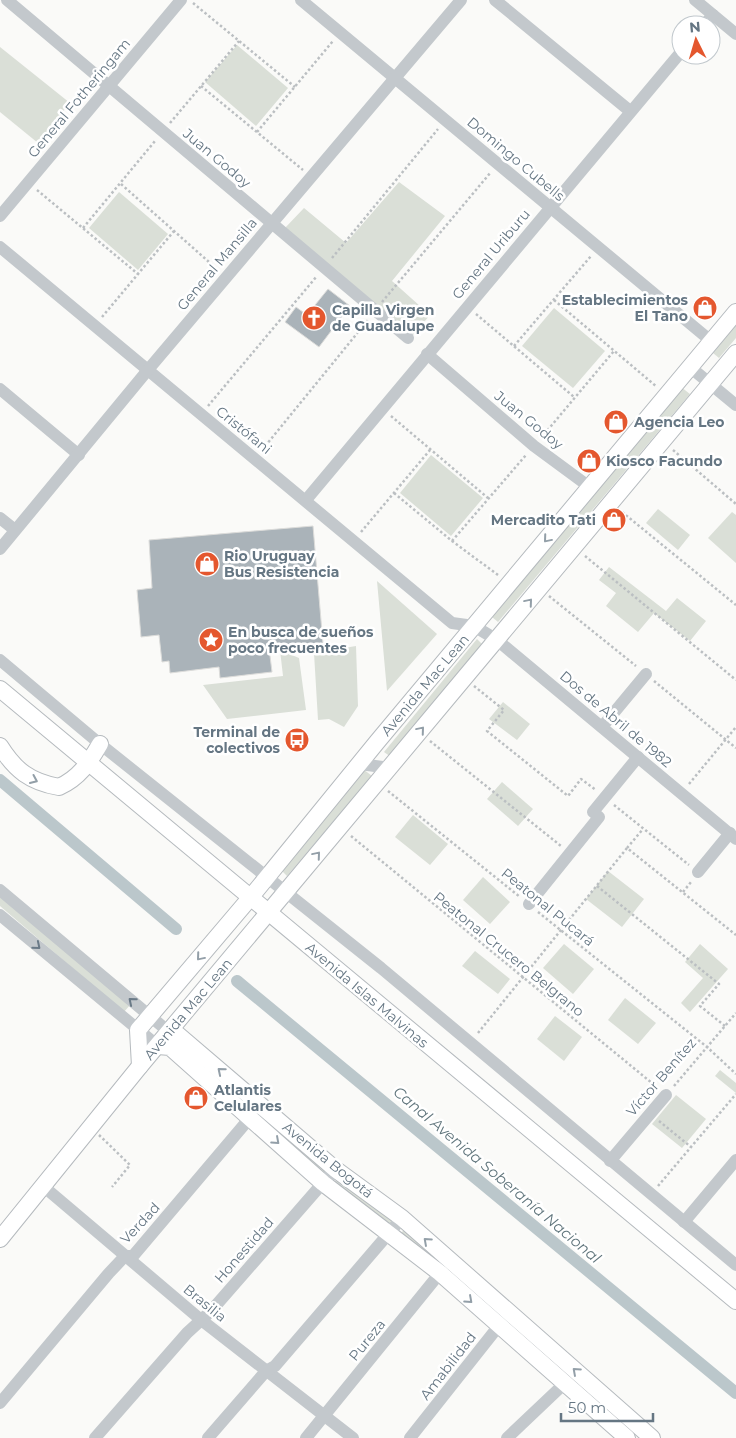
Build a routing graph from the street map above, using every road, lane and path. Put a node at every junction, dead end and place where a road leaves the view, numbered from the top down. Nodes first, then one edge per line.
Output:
1 (7, 0) edge
2 (181, 0) edge
3 (190, 0) edge
4 (301, 0) edge
5 (461, 0) edge
6 (495, 0) edge
7 (695, 0) edge
8 (316, 5) edge
9 (713, 15) edge
10 (721, 22) edge
11 (340, 33) junction
12 (736, 34) edge
13 (671, 64) edge
14 (394, 78) junction
15 (108, 86) junction
16 (201, 86) dead end
17 (295, 87) junction
18 (630, 111) junction
19 (257, 132) junction
20 (310, 176) junction
21 (28, 183) junction
22 (120, 184) dead end
23 (550, 207) junction
24 (0, 216) edge
25 (271, 223) junction
26 (174, 231) junction
27 (0, 247) edge
28 (598, 248) junction
29 (138, 274) junction
30 (227, 277) junction
31 (554, 300) junction
32 (467, 306) junction
33 (736, 312) edge
34 (94, 326) junction
35 (408, 338) dead end
36 (711, 341) junction
37 (514, 346) junction
38 (427, 354) junction
39 (736, 354) edge
40 (690, 367) junction
41 (147, 371) junction
42 (711, 384) junction
43 (0, 389) edge
44 (666, 394) junction
45 (574, 397) dead end
46 (736, 405) edge
47 (382, 408) junction
48 (663, 441) junction
49 (431, 450) junction
50 (79, 455) junction
51 (591, 488) junction
52 (394, 493) junction
53 (488, 498) dead end
54 (306, 500) junction
55 (611, 503) junction
56 (736, 504) edge
57 (0, 518) edge
58 (15, 530) junction
59 (353, 541) junction
60 (574, 547) junction
61 (0, 549) edge
62 (509, 583) junction
63 (736, 605) edge
64 (474, 626) junction
65 (497, 640) junction
66 (0, 660) edge
67 (736, 672) edge
68 (646, 674) dead end
69 (732, 677) junction
70 (465, 678) junction
71 (736, 680) edge
72 (0, 688) edge
73 (602, 727) junction
74 (736, 727) edge
75 (419, 732) junction
76 (100, 744) junction
77 (0, 746) edge
78 (638, 757) junction
79 (89, 763) junction
80 (360, 764) junction
81 (390, 768) junction
82 (377, 783) junction
83 (682, 793) junction
84 (605, 798) junction
85 (340, 827) junction
86 (643, 828) junction
87 (733, 836) edge
88 (627, 848) junction
89 (570, 853) junction
90 (698, 872) joint
91 (266, 876) junction
92 (597, 886) junction
93 (0, 890) edge
94 (286, 892) junction
95 (250, 898) junction
96 (528, 904) junction
97 (269, 914) junction
98 (0, 915) edge
99 (561, 930) junction
100 (736, 935) edge
101 (522, 977) junction
102 (736, 1013) edge
103 (150, 1016) junction
104 (725, 1026) junction
105 (138, 1030) junction
106 (169, 1032) junction
107 (469, 1044) junction
108 (158, 1046) junction
109 (707, 1047) junction
110 (140, 1066) junction
111 (736, 1074) edge
112 (736, 1094) edge
113 (666, 1095) junction
114 (256, 1111) junction
115 (650, 1114) junction
116 (91, 1127) junction
117 (691, 1146) junction
118 (736, 1160) edge
119 (610, 1161) junction
120 (335, 1169) junction
121 (323, 1183) junction
122 (43, 1186) junction
123 (112, 1187) dead end
124 (650, 1195) junction
125 (402, 1218) junction
126 (684, 1222) junction
127 (390, 1233) junction
128 (0, 1239) edge
129 (125, 1256) junction
130 (736, 1265) edge
131 (443, 1266) junction
132 (736, 1301) edge
133 (510, 1312) junction
134 (200, 1319) junction
135 (498, 1326) junction
136 (266, 1371) junction
137 (565, 1383) junction
138 (0, 1403) edge
139 (324, 1416) junction
140 (637, 1436) edge
141 (95, 1438) edge
142 (208, 1438) edge
143 (306, 1438) edge
144 (353, 1438) edge
145 (410, 1438) edge
146 (507, 1438) edge

1 - 15 street, Juan Godoy
2 - 15 street, General Fotheringam
3 - 17 path
4 - 8 street, Domingo Cubells
5 - 14 street, General Mansilla
6 - 18 street
7 - 9 street
8 - 11 street, Domingo Cubells
10 - 12 street
11 - 14 street, Domingo Cubells
11 - 17 path
13 - 18 street, General Uriburu
14 - 20 street, General Mansilla
14 - 23 street, Domingo Cubells
15 - 21 street, General Fotheringam
15 - 25 street, Juan Godoy
16 - 19 path
17 - 19 path
18 - 23 street, General Uriburu
19 - 20 path
20 - 25 street, General Mansilla
21 - 24 street, General Fotheringam
21 - 29 path
22 - 26 path
23 - 28 street, Domingo Cubells
23 - 32 street, General Uriburu
25 - 30 street, General Mansilla
25 - 35 street, Juan Godoy
26 - 29 path
26 - 30 path
27 - 34 street, Cristófani
28 - 31 path
28 - 36 street, Domingo Cubells
29 - 34 path
30 - 41 street, General Mansilla
31 - 37 path
31 - 44 path
32 - 37 path
32 - 38 street, General Uriburu
33 - 36 main road, Avenida Mac Lean
34 - 41 street, Cristófani
36 - 40 main road, Avenida Mac Lean
37 - 45 path
38 - 47 street, General Uriburu
38 - 51 street, Juan Godoy
39 - 42 main road, Avenida Mac Lean
40 - 42 street
40 - 44 main road, Avenida Mac Lean
41 - 50 street, General Mansilla
41 - 54 street, Cristófani
42 - 46 street
42 - 48 main road, Avenida Mac Lean
43 - 50 street
44 - 51 main road, Avenida Mac Lean
47 - 49 path
47 - 54 street, General Uriburu
48 - 55 main road, Avenida Mac Lean
48 - 56 path
49 - 52 path
49 - 53 path
50 - 58 street, General Mansilla
51 -> 62 main road, Avenida Mac Lean
52 - 59 path
52 - 62 path
54 - 59 street, Cristófani
55 - 60 main road, Avenida Mac Lean
55 - 63 path
57 - 58 street
58 - 61 street, General Mansilla
59 - 64 street, Cristófani
65 -> 60 main road, Avenida Mac Lean
60 - 69 path
62 - 64 main road, Avenida Mac Lean
64 - 65 street, Dos de Abril de 1982
64 - 80 main road, Avenida Mac Lean
65 - 70 main road, Avenida Mac Lean
65 - 73 street, Dos de Abril de 1982
66 - 76 street, Avenida Islas Malvinas
67 - 69 path
68 - 73 street
69 - 71 path
75 -> 70 main road, Avenida Mac Lean
70 - 84 path
72 - 79 main road, Avenida Islas Malvinas
73 - 78 street, Dos de Abril de 1982
74 - 83 path
75 - 81 main road, Avenida Mac Lean
75 - 89 path
76 - 79 main road
76 - 91 street, Avenida Islas Malvinas
77 -> 79 main road
78 - 83 street, Dos de Abril de 1982
78 - 84 street
79 - 95 main road, Avenida Islas Malvinas
80 - 81 street
80 - 91 main road, Avenida Mac Lean
81 - 82 main road, Avenida Mac Lean
82 - 85 main road, Avenida Mac Lean
82 - 96 path, Peatonal Pucará
83 - 87 street, Dos de Abril de 1982
84 - 86 path
84 - 89 street
94 -> 85 main road, Avenida Mac Lean
85 - 101 path, Peatonal Crucero Belgrano
86 - 88 path
86 - 90 path
87 - 90 street
88 - 92 path
88 - 100 path
89 - 96 street
91 - 94 street, Avenida Islas Malvinas
91 - 95 main road, Avenida Mac Lean
92 - 99 path
92 - 104 path
103 -> 93 street, Avenida Bogotá
94 - 97 main road, Avenida Mac Lean
94 - 107 street, Avenida Islas Malvinas
95 - 97 main road, Avenida Islas Malvinas
95 -> 103 main road, Avenida Mac Lean
96 - 99 path, Peatonal Pucará
97 - 106 main road, Avenida Mac Lean
97 - 132 main road, Avenida Islas Malvinas
98 -> 105 street, Avenida Bogotá
99 - 101 path
99 - 109 path, Peatonal Pucará
101 - 107 path
101 - 113 path, Peatonal Crucero Belgrano
102 - 104 path, Víctor Benítez
103 - 105 main road, Avenida Mac Lean
103 - 106 street, Avenida Bogotá
104 - 109 path, Víctor Benítez
105 - 108 street, Avenida Bogotá
105 - 110 main road, Avenida Mac Lean
106 - 108 main road, Avenida Mac Lean
114 -> 106 main road, Avenida Bogotá
107 - 119 street, Avenida Islas Malvinas
108 - 110 main road, Avenida Mac Lean
108 - 114 main road, Avenida Bogotá
109 - 111 path, Peatonal Pucará
109 - 113 path, Víctor Benítez
110 - 116 main road, Avenida Mac Lean
112 - 117 path
113 - 115 street, Víctor Benítez
114 - 120 main road, Avenida Bogotá
114 -> 121 main road, Avenida Bogotá
114 - 129 street, Verdad
115 - 117 path
115 - 119 street, Víctor Benítez
116 - 122 main road, Avenida Mac Lean
116 - 123 path
117 - 124 path
118 - 126 street
119 - 124 street, Avenida Islas Malvinas
120 - 121 street, Honestidad
120 - 125 main road, Avenida Bogotá
121 - 127 main road, Avenida Bogotá
121 - 134 street, Honestidad
122 - 128 main road, Avenida Mac Lean
122 - 129 street, Brasilia
124 - 126 street, Avenida Islas Malvinas
125 - 127 street
131 -> 125 main road, Avenida Bogotá
126 - 130 street, Avenida Islas Malvinas
127 - 131 main road, Avenida Bogotá
127 - 136 street
129 - 134 street, Brasilia
129 - 138 street, Verdad
131 - 133 main road, Avenida Bogotá
131 -> 135 main road, Avenida Bogotá
131 - 139 street, Pureza
133 - 135 street, Amabilidad
140 -> 133 main road, Avenida Bogotá
134 - 136 street, Brasilia
134 - 141 street, Honestidad
135 - 137 main road, Avenida Bogotá
135 - 145 street, Amabilidad
136 - 139 street, Brasilia
136 - 142 street
137 - 140 main road, Avenida Bogotá
137 - 146 street
139 - 143 street, Pureza
139 - 144 street, Brasilia

